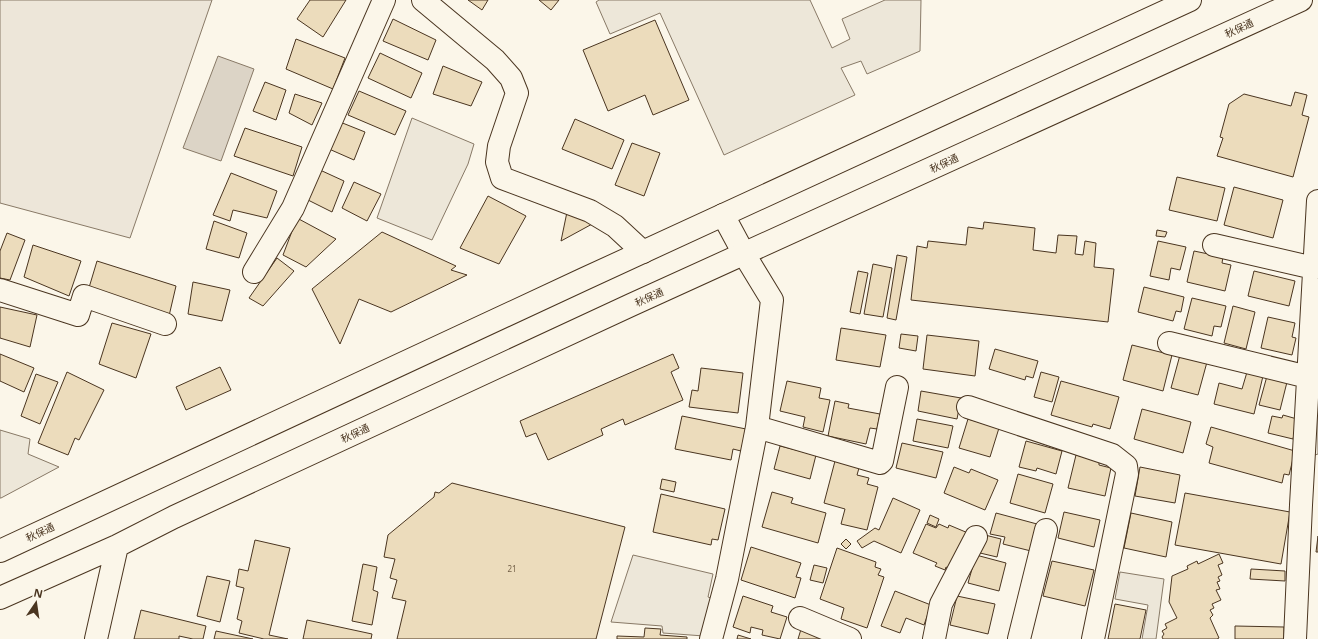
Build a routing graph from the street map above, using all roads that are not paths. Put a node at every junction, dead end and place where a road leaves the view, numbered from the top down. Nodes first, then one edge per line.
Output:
1 (384, 0) edge
2 (422, 0) edge
3 (1190, 0) edge
4 (1301, 0) edge
5 (1318, 201) edge
6 (723, 215) junction
7 (1214, 245) dead end
8 (643, 252) junction
9 (744, 254) junction
10 (254, 272) dead end
11 (1316, 274) edge
12 (0, 290) edge
13 (165, 324) dead end
14 (1169, 343) dead end
15 (1311, 384) edge
16 (896, 387) dead end
17 (968, 407) dead end
18 (757, 427) junction
19 (1309, 507) edge
20 (1046, 530) dead end
21 (976, 536) dead end
22 (117, 546) junction
23 (0, 550) edge
24 (0, 598) edge
25 (800, 618) dead end
26 (96, 639) edge
27 (711, 639) edge
28 (850, 639) edge
29 (934, 639) edge
30 (1019, 639) edge
31 (1093, 639) edge
32 (1295, 639) edge

1 - 10 main road
2 - 8 main road
3 - 6 main road, 秋保通
4 - 9 main road, 秋保通
5 - 11 main road
6 - 8 main road, 秋保通
6 - 9 main road
7 - 11 main road
8 - 23 main road, 秋保通
9 - 18 main road
9 - 22 main road, 秋保通
11 - 15 main road
12 - 13 main road
14 - 15 main road
15 - 19 main road
16 - 18 main road
17 - 31 main road
18 - 27 main road
19 - 32 main road
20 - 30 main road
21 - 29 main road
22 - 24 main road, 秋保通
22 - 26 main road
25 - 28 main road

